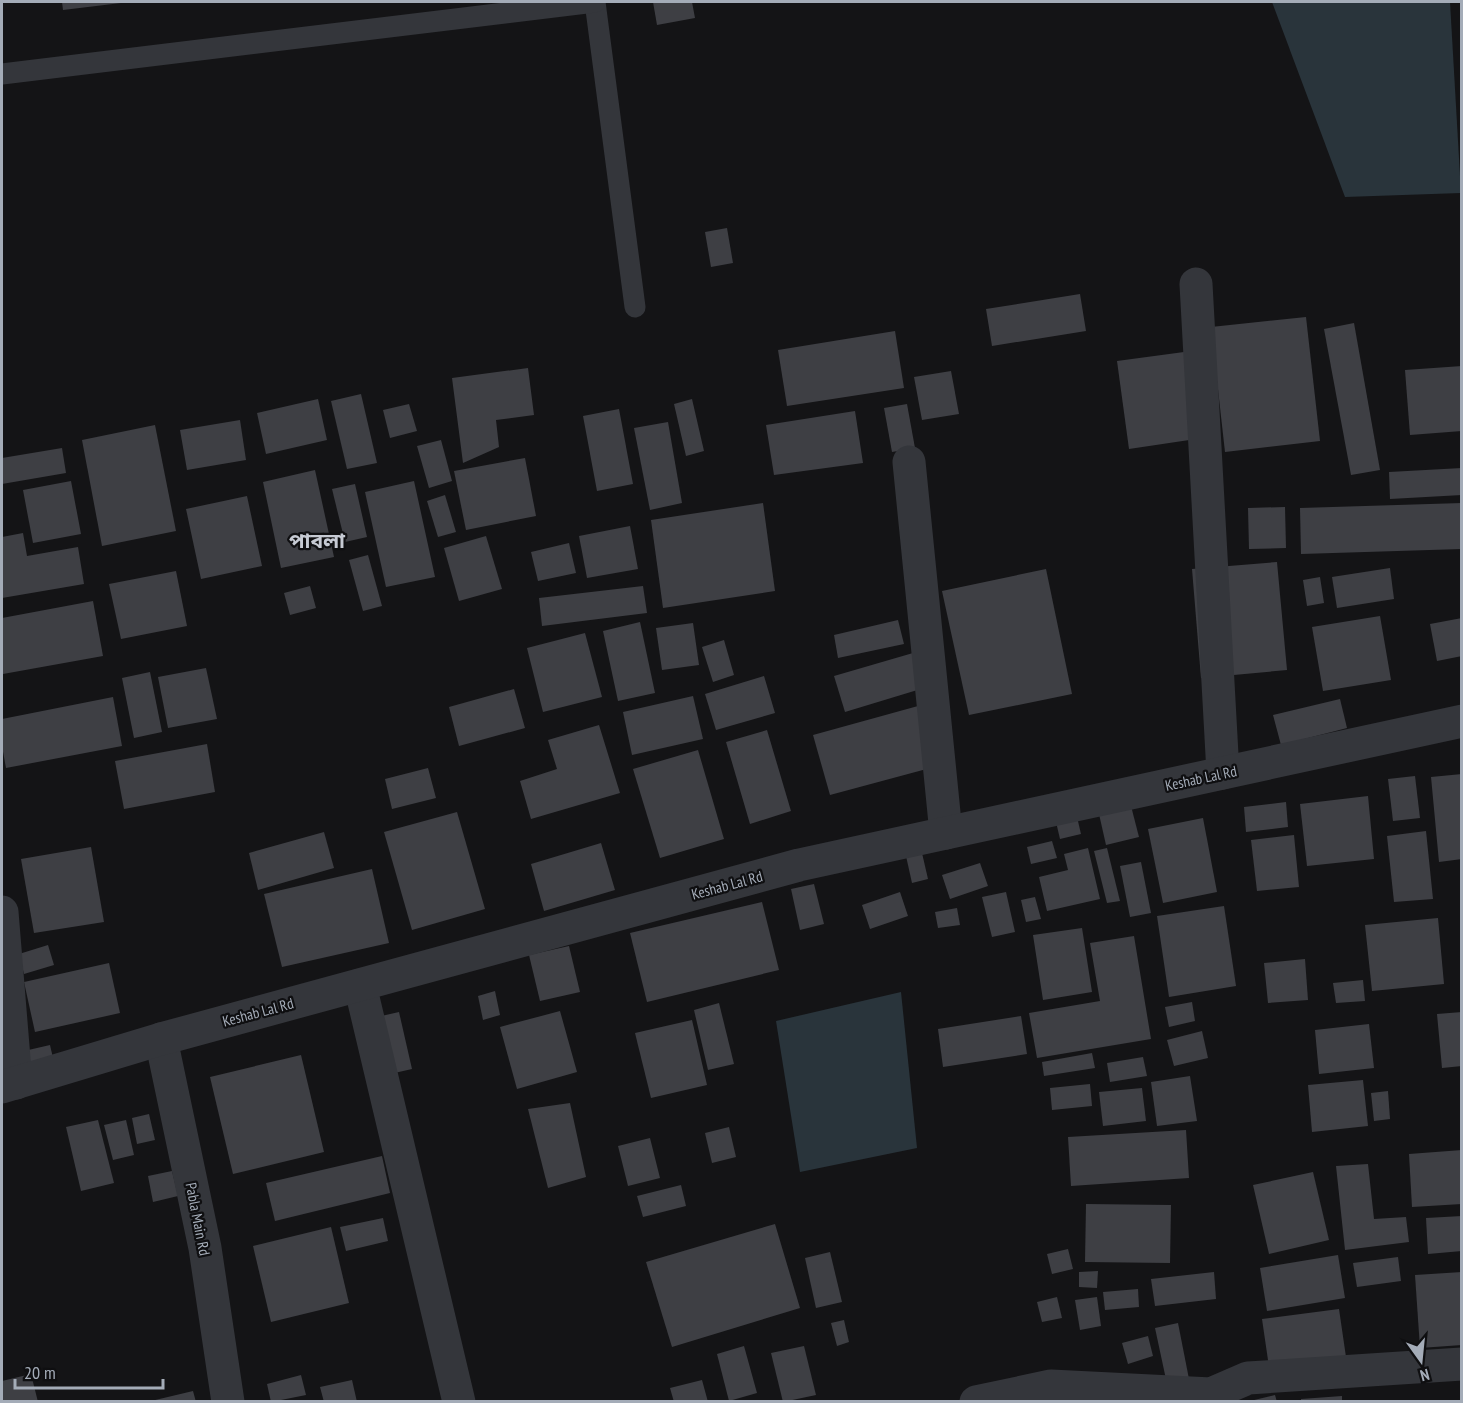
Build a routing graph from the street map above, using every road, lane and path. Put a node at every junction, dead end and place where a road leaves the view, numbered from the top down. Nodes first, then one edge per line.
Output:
1 (595, 2) edge
2 (2, 74) edge
3 (1196, 284) dead end
4 (635, 307) dead end
5 (909, 462) dead end
6 (1461, 721) edge
7 (1223, 773) junction
8 (946, 833) junction
9 (2, 912) edge
10 (360, 985) junction
11 (160, 1039) junction
12 (9, 1085) edge
13 (1461, 1364) edge
14 (228, 1401) edge
15 (459, 1401) edge
16 (976, 1401) edge

1 - 2 lane
1 - 4 lane
3 - 7 street
5 - 8 street
6 - 7 street, Keshab Lal Rd
7 - 8 street, Keshab Lal Rd
8 - 10 street, Keshab Lal Rd
9 - 12 street
10 - 11 street, Keshab Lal Rd
10 - 15 street
11 - 12 street, Keshab Lal Rd
11 - 14 street, Pabla Main Rd
13 - 16 street

